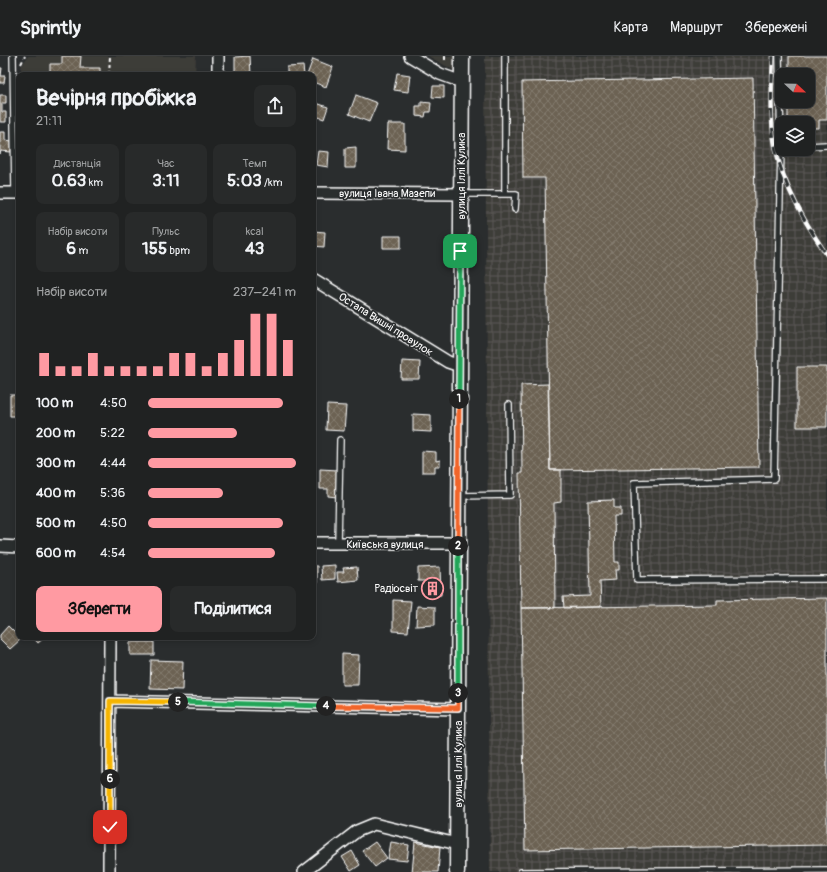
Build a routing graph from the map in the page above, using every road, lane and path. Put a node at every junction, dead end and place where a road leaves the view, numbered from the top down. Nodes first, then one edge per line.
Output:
1 (13, 56) edge
2 (110, 56) edge
3 (218, 56) edge
4 (410, 56) edge
5 (445, 56) edge
6 (462, 56) edge
7 (505, 56) edge
8 (779, 56) edge
9 (445, 63) dead end
10 (110, 72) edge
11 (218, 72) edge
12 (462, 82) junction
13 (780, 116) edge
14 (827, 145) edge
15 (815, 146) edge
16 (781, 156) edge
17 (16, 159) edge
18 (0, 193) edge
19 (16, 193) edge
20 (316, 193) edge
21 (461, 194) junction
22 (505, 194) junction
23 (515, 209) dead end
24 (316, 281) edge
25 (460, 366) junction
26 (509, 405) dead end
27 (340, 440) dead end
28 (458, 496) junction
29 (316, 543) edge
30 (458, 543) junction
31 (338, 544) junction
32 (0, 546) edge
33 (16, 547) edge
34 (827, 579) edge
35 (110, 640) edge
36 (110, 701) junction
37 (458, 708) junction
38 (457, 844) junction
39 (827, 870) edge
40 (109, 872) edge
41 (304, 872) edge
42 (457, 872) edge
43 (521, 872) edge

1 - 17 lane
2 - 10 path
3 - 11 street
4 - 12 street
5 - 9 path
6 - 12 street, вулиця Іллі Кулика
7 - 22 lane
8 - 13 lane
12 - 21 street, вулиця Іллі Кулика
14 - 15 lane
16 - 34 lane
18 - 19 street
20 - 21 street, вулиця Івана Мазепи
21 - 22 lane
21 - 25 street, вулиця Іллі Кулика
22 - 23 lane
24 - 25 street, Остапа Вишні провулок
25 - 28 street, вулиця Іллі Кулика
26 - 28 lane
27 - 31 lane
28 - 30 street, вулиця Іллі Кулика
29 - 31 street, Київська вулиця
30 - 31 street, Київська вулиця
30 - 37 street, вулиця Іллі Кулика
32 - 33 street
35 - 36 street
36 - 37 street
36 - 40 street
37 - 38 street, вулиця Іллі Кулика
38 - 41 street
38 - 42 street, вулиця Іллі Кулика
39 - 43 lane

